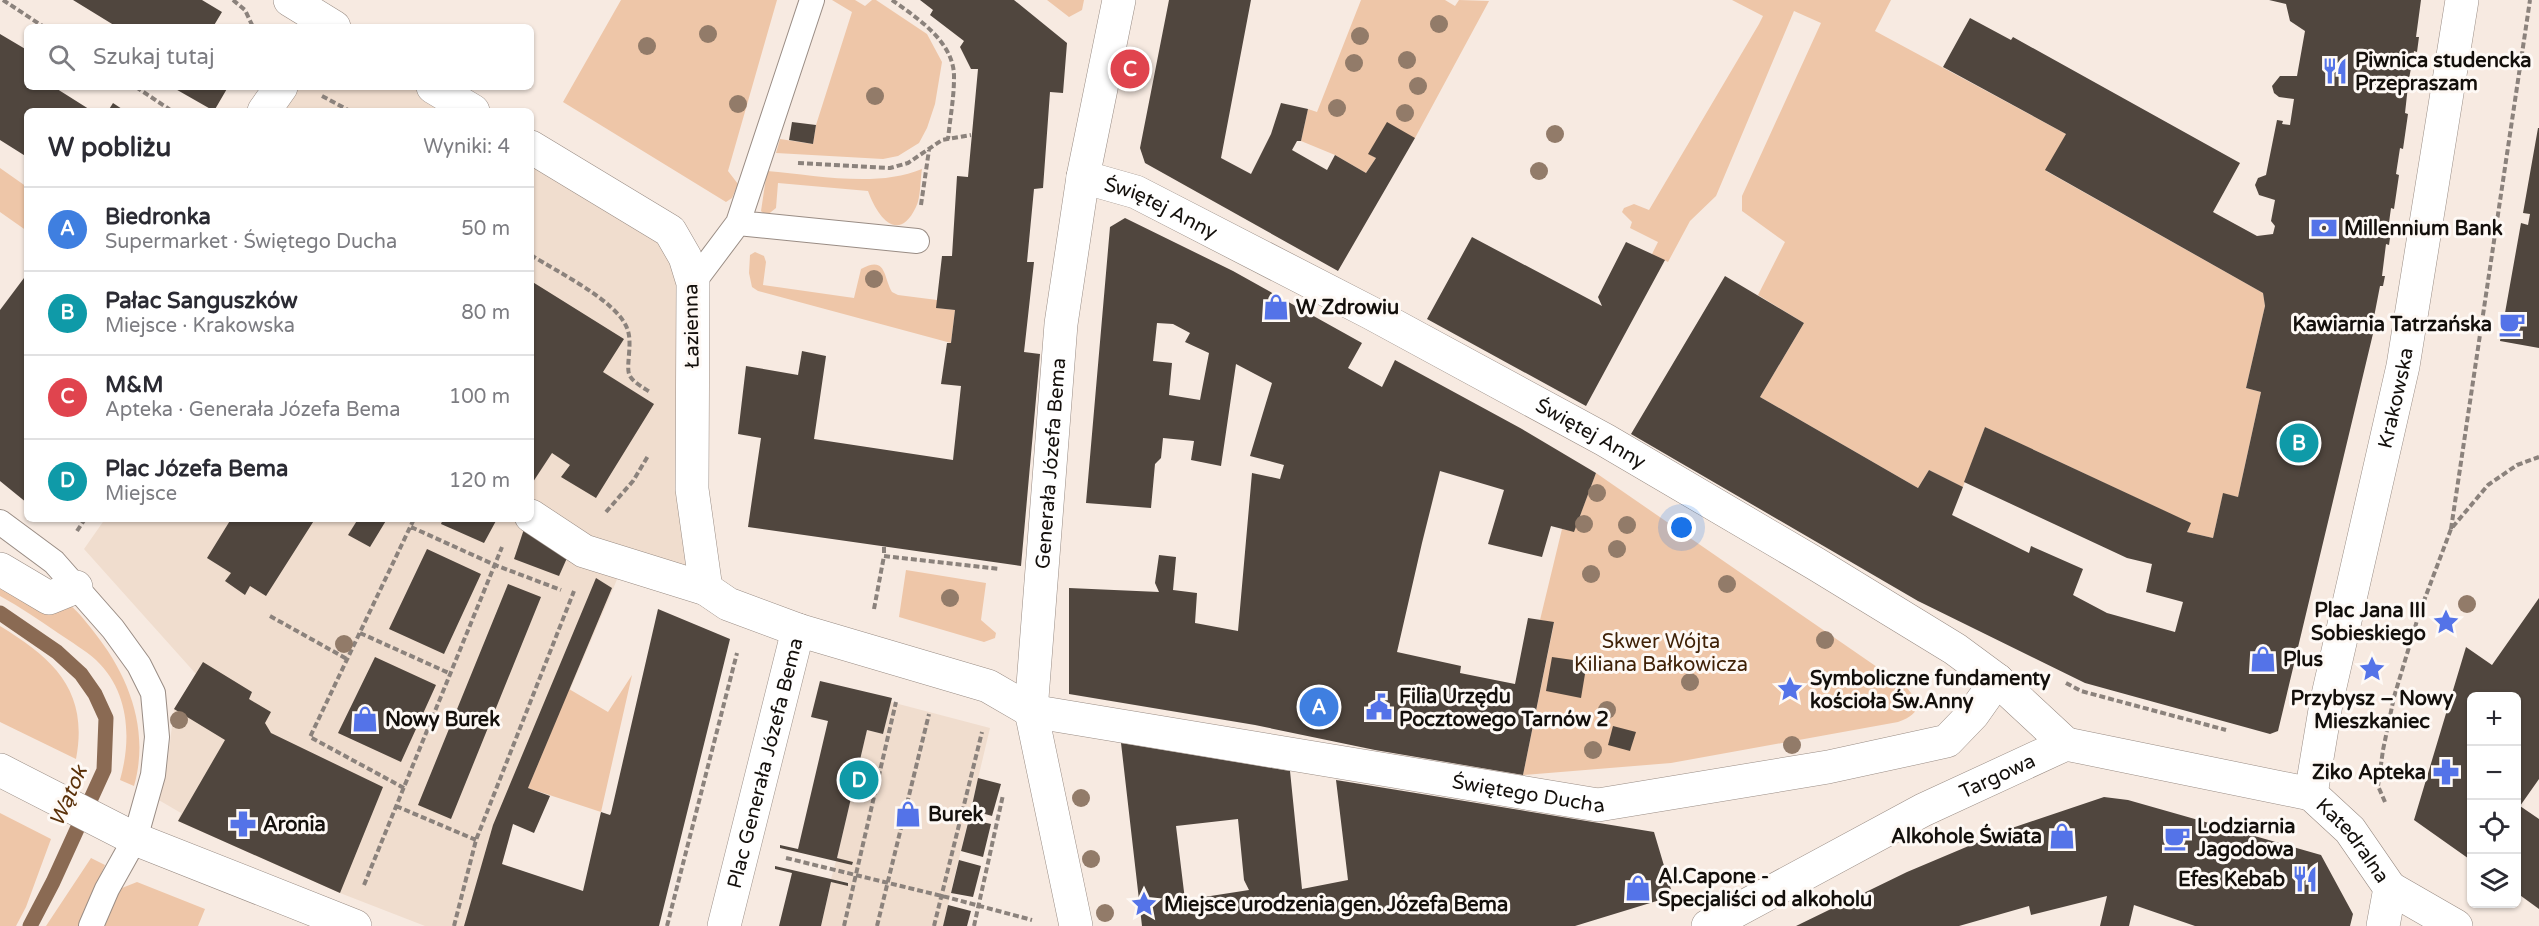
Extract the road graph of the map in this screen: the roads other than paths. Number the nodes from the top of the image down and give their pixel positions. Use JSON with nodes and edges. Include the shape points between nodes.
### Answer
{"nodes":[{"id":1,"x":290,"y":0,"type":"edge"},
{"id":2,"x":812,"y":0,"type":"edge"},
{"id":3,"x":1119,"y":0,"type":"edge"},
{"id":4,"x":2462,"y":0,"type":"edge"},
{"id":5,"x":326,"y":24,"type":"edge"},
{"id":6,"x":279,"y":90,"type":"edge"},
{"id":7,"x":438,"y":90,"type":"edge"},
{"id":8,"x":266,"y":108,"type":"edge"},
{"id":9,"x":467,"y":108,"type":"edge"},
{"id":10,"x":534,"y":149,"type":"edge"},
{"id":11,"x":1083,"y":177,"type":"junction"},
{"id":12,"x":738,"y":223,"type":"junction"},
{"id":13,"x":917,"y":241,"type":"dead end"},
{"id":14,"x":693,"y":283,"type":"junction"},
{"id":15,"x":534,"y":518,"type":"edge"},
{"id":16,"x":0,"y":522,"type":"edge"},
{"id":17,"x":0,"y":569,"type":"edge"},
{"id":18,"x":76,"y":587,"type":"junction"},
{"id":19,"x":706,"y":589,"type":"junction"},
{"id":20,"x":798,"y":630,"type":"junction"},
{"id":21,"x":1997,"y":680,"type":"junction"},
{"id":22,"x":1031,"y":711,"type":"junction"},
{"id":23,"x":2066,"y":744,"type":"junction"},
{"id":24,"x":0,"y":770,"type":"edge"},
{"id":25,"x":2311,"y":794,"type":"junction"},
{"id":26,"x":135,"y":839,"type":"junction"},
{"id":27,"x":2391,"y":888,"type":"junction"},
{"id":28,"x":91,"y":926,"type":"edge"},
{"id":29,"x":355,"y":926,"type":"edge"},
{"id":30,"x":724,"y":926,"type":"edge"},
{"id":31,"x":1076,"y":926,"type":"edge"},
{"id":32,"x":1708,"y":926,"type":"edge"},
{"id":33,"x":2383,"y":926,"type":"edge"},
{"id":34,"x":2456,"y":926,"type":"edge"}],
"edges":[{"from":1,"to":5,"type":"street"},
{"from":2,"to":12,"type":"lane"},
{"from":3,"to":11,"type":"street","name":"Generała Józefa Bema"},
{"from":4,"to":25,"type":"street","name":"Krakowska","via":[[2403,366],[2326,704]]},
{"from":6,"to":8,"type":"street"},
{"from":7,"to":9,"type":"street"},
{"from":10,"to":14,"type":"street","name":"Łazienna","via":[[670,231],[685,257]]},
{"from":11,"to":21,"type":"street","name":"Świętej Anny","via":[[1136,192],[1605,440],[1816,564]]},
{"from":11,"to":22,"type":"street","name":"Generała Józefa Bema","via":[[1061,324]]},
{"from":12,"to":13,"type":"lane"},
{"from":12,"to":14,"type":"lane"},
{"from":14,"to":19,"type":"street","name":"Łazienna","via":[[692,489]]},
{"from":15,"to":19,"type":"street","via":[[584,551]]},
{"from":16,"to":18,"type":"lane","via":[[54,562]]},
{"from":17,"to":18,"type":"street","via":[[49,598]]},
{"from":18,"to":26,"type":"lane","via":[[113,629],[153,693],[157,737],[153,775]]},
{"from":19,"to":20,"type":"street","via":[[728,604]]},
{"from":20,"to":22,"type":"street","name":"Plac Generała Józefa Bema","via":[[988,686]]},
{"from":20,"to":30,"type":"street","name":"Plac Generała Józefa Bema"},
{"from":21,"to":22,"type":"street","name":"Świętego Ducha","via":[[1947,741],[1828,767],[1598,805]]},
{"from":21,"to":23,"type":"street","name":"Świętej Anny"},
{"from":22,"to":31,"type":"street","name":"Generała Józefa Bema"},
{"from":23,"to":25,"type":"street"},
{"from":23,"to":32,"type":"street","name":"Targowa","via":[[1923,810]]},
{"from":24,"to":26,"type":"street"},
{"from":25,"to":27,"type":"street","name":"Katedralna","via":[[2350,830]]},
{"from":26,"to":28,"type":"lane"},
{"from":26,"to":29,"type":"street"},
{"from":27,"to":33,"type":"street","name":"Katedralna"},
{"from":27,"to":34,"type":"street"}]}
